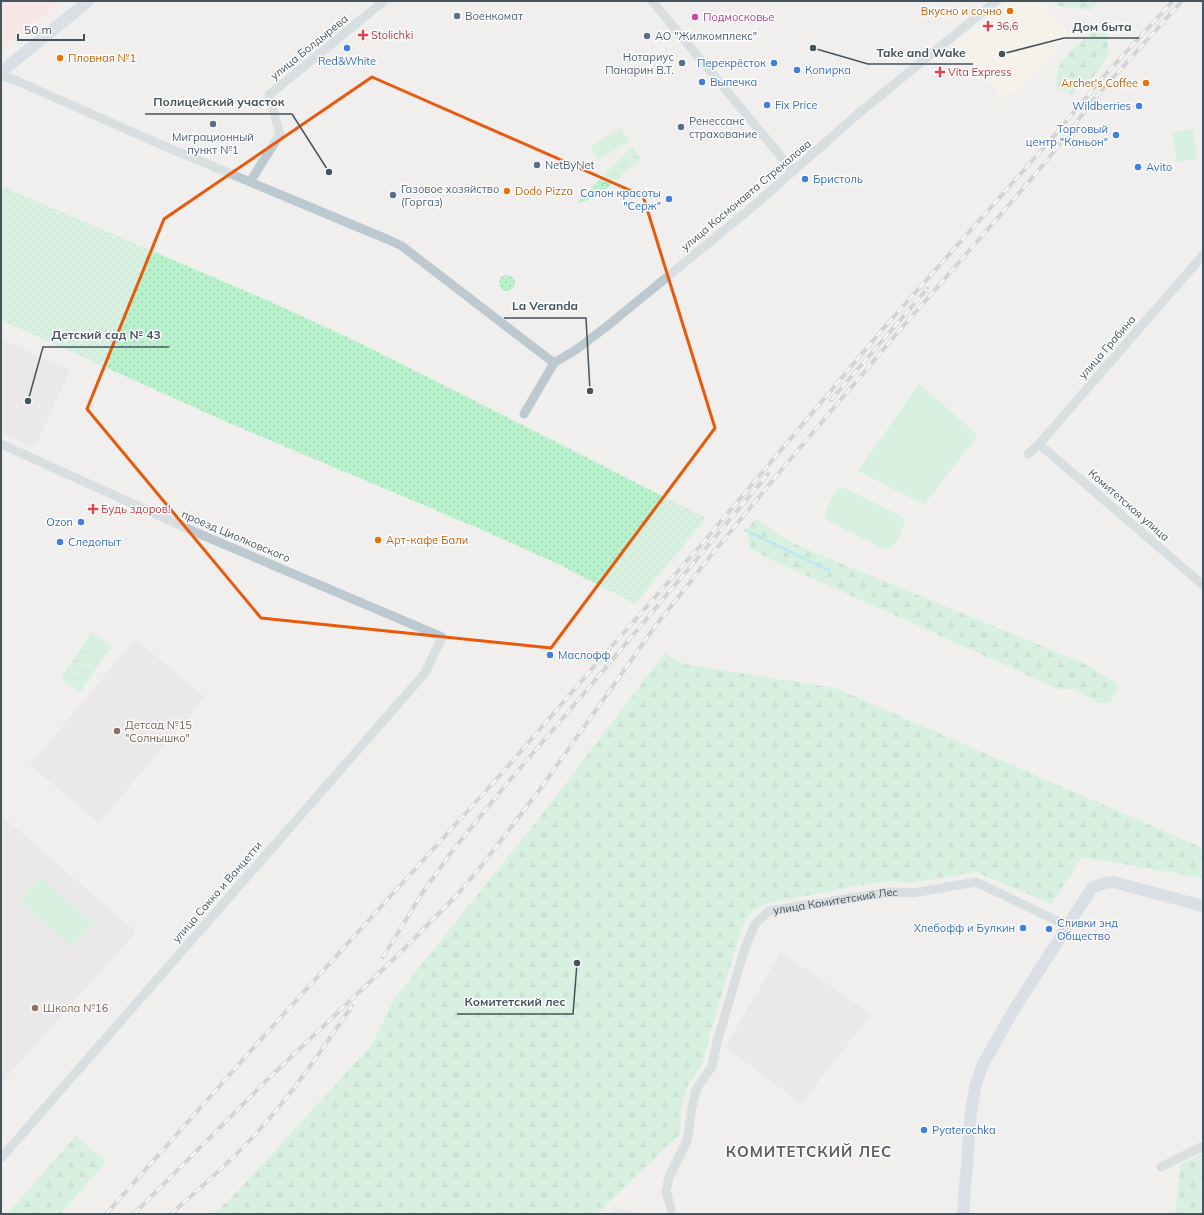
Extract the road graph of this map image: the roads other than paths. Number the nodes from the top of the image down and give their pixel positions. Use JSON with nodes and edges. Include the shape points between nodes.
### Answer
{"nodes":[{"id":1,"x":88,"y":1,"type":"edge"},
{"id":2,"x":384,"y":1,"type":"edge"},
{"id":3,"x":652,"y":1,"type":"edge"},
{"id":4,"x":996,"y":1,"type":"edge"},
{"id":5,"x":1,"y":72,"type":"edge"},
{"id":6,"x":1,"y":76,"type":"edge"},
{"id":7,"x":794,"y":171,"type":"junction"},
{"id":8,"x":250,"y":182,"type":"junction"},
{"id":9,"x":1203,"y":255,"type":"edge"},
{"id":10,"x":554,"y":363,"type":"junction"},
{"id":11,"x":524,"y":414,"type":"dead end"},
{"id":12,"x":1,"y":444,"type":"edge"},
{"id":13,"x":1039,"y":444,"type":"junction"},
{"id":14,"x":1028,"y":454,"type":"dead end"},
{"id":15,"x":1203,"y":585,"type":"edge"},
{"id":16,"x":442,"y":637,"type":"joint"},
{"id":17,"x":1203,"y":906,"type":"edge"},
{"id":18,"x":1068,"y":926,"type":"junction"},
{"id":19,"x":1203,"y":1146,"type":"edge"},
{"id":20,"x":1,"y":1158,"type":"edge"},
{"id":21,"x":1161,"y":1167,"type":"dead end"},
{"id":22,"x":671,"y":1209,"type":"dead end"},
{"id":23,"x":963,"y":1214,"type":"edge"}],
"edges":[{"from":1,"to":5,"type":"street"},
{"from":2,"to":8,"type":"street","name":"улица Болдырева","via":[[269,95],[280,134]]},
{"from":3,"to":7,"type":"street"},
{"from":4,"to":7,"type":"street","name":"улица Космонавта Стрекалова","via":[[859,113]]},
{"from":6,"to":8,"type":"street"},
{"from":7,"to":10,"type":"street","name":"улица Космонавта Стрекалова","via":[[606,327]]},
{"from":8,"to":10,"type":"street","via":[[402,246]]},
{"from":9,"to":13,"type":"street","name":"улица Грабина"},
{"from":10,"to":11,"type":"street","name":"улица Космонавта Стрекалова"},
{"from":12,"to":16,"type":"street","name":"проезд Циолковского","via":[[195,532]]},
{"from":13,"to":14,"type":"street","name":"улица Грабина"},
{"from":13,"to":15,"type":"street","name":"Комитетская улица"},
{"from":16,"to":20,"type":"street","name":"улица Сакко и Ванцетти","via":[[425,673]]},
{"from":17,"to":18,"type":"street","via":[[1113,882],[1105,883],[1092,888]]},
{"from":18,"to":22,"type":"street","name":"улица Комитетский Лес","via":[[976,882],[912,893],[890,892],[769,911],[755,924],[744,951],[712,1066],[696,1090],[687,1141],[669,1177],[666,1190]]},
{"from":18,"to":23,"type":"street","via":[[1015,1008],[983,1064],[971,1112]]},
{"from":19,"to":21,"type":"street"}]}
